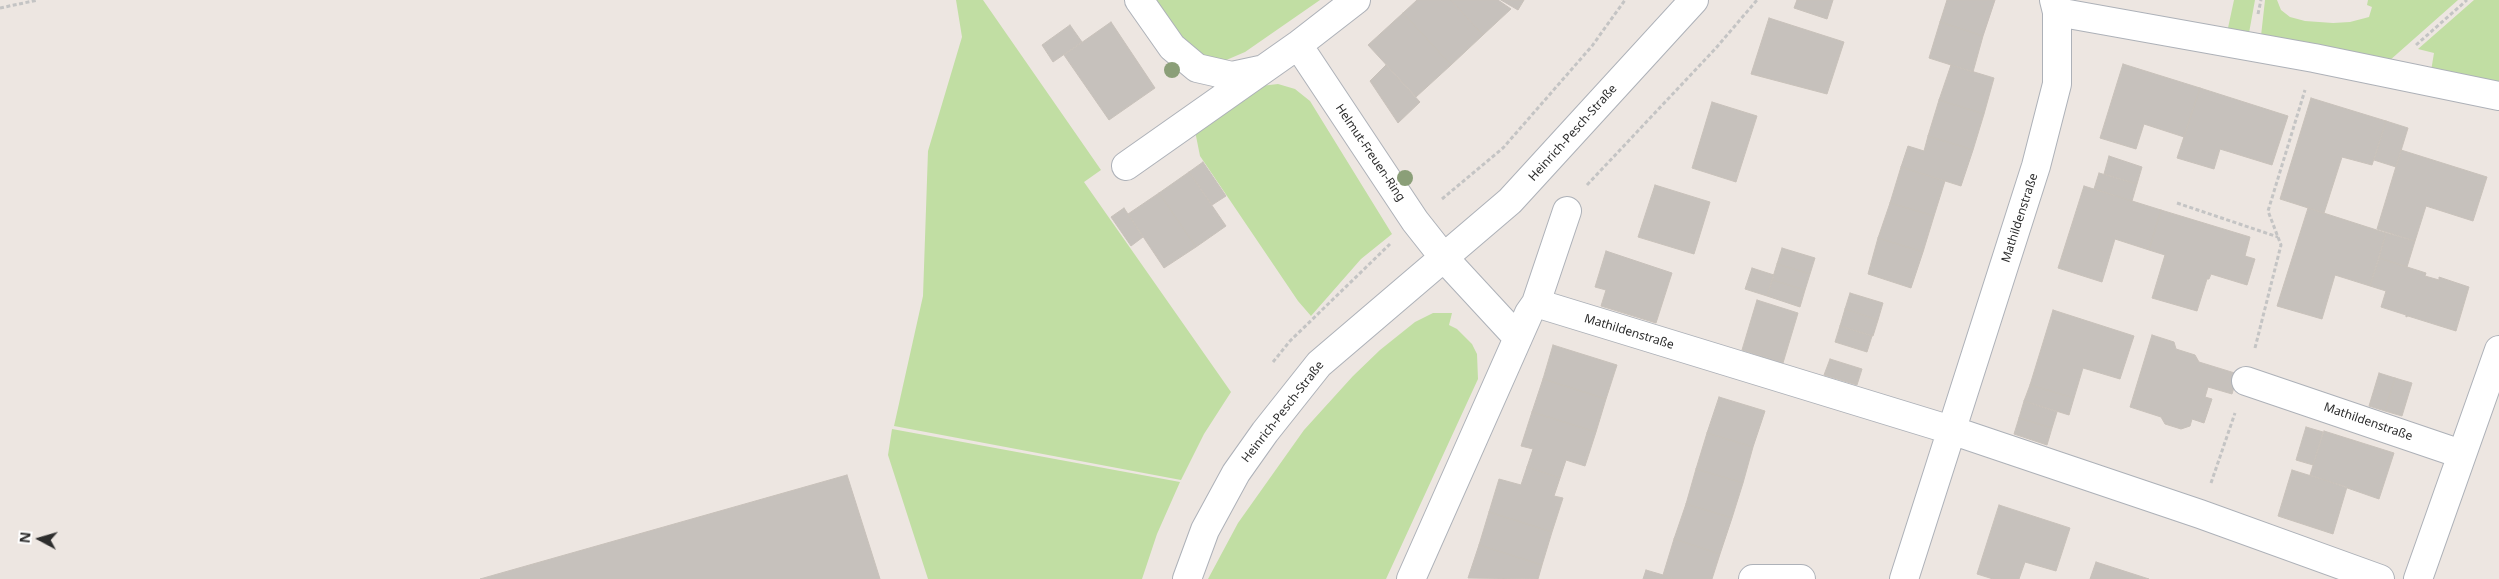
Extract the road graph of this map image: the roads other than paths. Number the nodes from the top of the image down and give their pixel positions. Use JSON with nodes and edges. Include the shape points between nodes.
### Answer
{"nodes":[{"id":1,"x":1139,"y":0,"type":"edge"},
{"id":2,"x":1356,"y":0,"type":"edge"},
{"id":3,"x":1694,"y":0,"type":"edge"},
{"id":4,"x":2055,"y":6,"type":"edge"},
{"id":5,"x":1298,"y":45,"type":"junction"},
{"id":6,"x":1261,"y":70,"type":"junction"},
{"id":7,"x":2499,"y":96,"type":"edge"},
{"id":8,"x":1126,"y":166,"type":"dead end"},
{"id":9,"x":1567,"y":211,"type":"road end"},
{"id":10,"x":1445,"y":259,"type":"junction"},
{"id":11,"x":1536,"y":304,"type":"junction"},
{"id":12,"x":1518,"y":338,"type":"junction"},
{"id":13,"x":2499,"y":350,"type":"edge"},
{"id":14,"x":2246,"y":381,"type":"road end"},
{"id":15,"x":1951,"y":430,"type":"junction"},
{"id":16,"x":2461,"y":454,"type":"junction"},
{"id":17,"x":1187,"y":579,"type":"edge"},
{"id":18,"x":1412,"y":579,"type":"edge"},
{"id":19,"x":1753,"y":579,"type":"edge"},
{"id":20,"x":1801,"y":579,"type":"edge"},
{"id":21,"x":1904,"y":579,"type":"edge"},
{"id":22,"x":2380,"y":579,"type":"edge"},
{"id":23,"x":2418,"y":579,"type":"edge"}],
"edges":[{"from":1,"to":6,"type":"street","via":[[1172,47],[1197,68],[1232,76]]},
{"from":2,"to":5,"type":"street"},
{"from":3,"to":10,"type":"street","name":"Heinrich-Pesch-Straße","via":[[1510,201]]},
{"from":4,"to":7,"type":"street"},
{"from":4,"to":15,"type":"street","name":"Mathildenstraße","via":[[2057,84],[2036,166]]},
{"from":5,"to":6,"type":"street"},
{"from":5,"to":10,"type":"street","name":"Helmut-Freuen-Ring","via":[[1415,221]]},
{"from":6,"to":8,"type":"street"},
{"from":9,"to":11,"type":"street"},
{"from":10,"to":12,"type":"street"},
{"from":10,"to":17,"type":"street","name":"Heinrich-Pesch-Straße","via":[[1319,364],[1264,432],[1236,472],[1205,530]]},
{"from":11,"to":12,"type":"street"},
{"from":11,"to":15,"type":"street","name":"Mathildenstraße"},
{"from":12,"to":18,"type":"street"},
{"from":13,"to":16,"type":"street"},
{"from":14,"to":16,"type":"street","name":"Mathildenstraße"},
{"from":15,"to":21,"type":"street","name":"Mathildenstraße"},
{"from":15,"to":22,"type":"street","name":"Mathildenstraße"},
{"from":16,"to":23,"type":"street"},
{"from":19,"to":20,"type":"street"}]}
